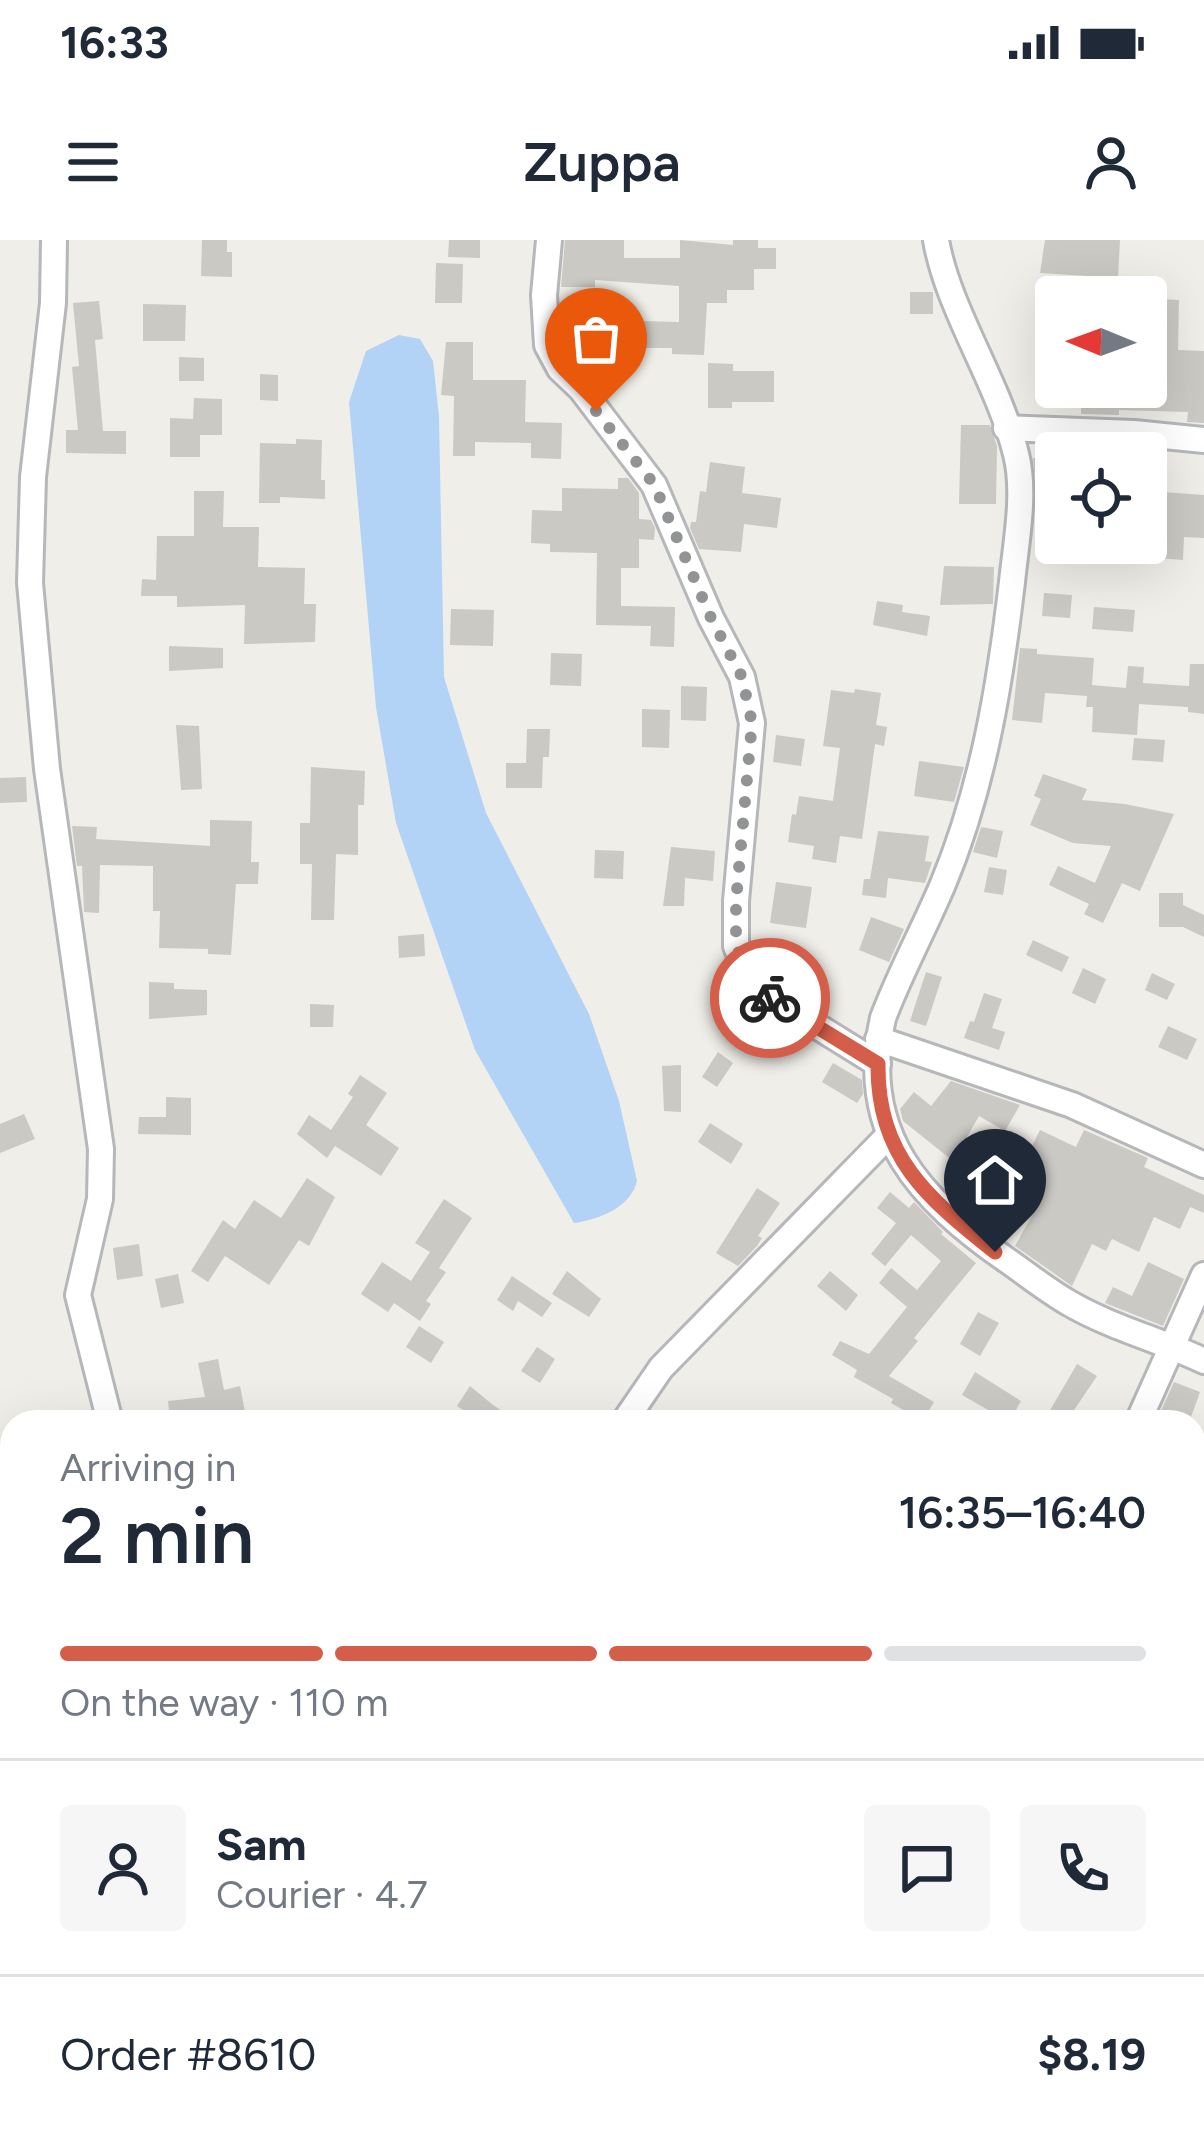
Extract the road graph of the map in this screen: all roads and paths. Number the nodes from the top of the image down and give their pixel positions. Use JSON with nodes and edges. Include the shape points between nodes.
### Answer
{"nodes":[{"id":1,"x":54,"y":240,"type":"edge"},
{"id":2,"x":549,"y":240,"type":"edge"},
{"id":3,"x":936,"y":240,"type":"edge"},
{"id":4,"x":1006,"y":428,"type":"junction"},
{"id":5,"x":1204,"y":440,"type":"edge"},
{"id":6,"x":878,"y":1052,"type":"junction"},
{"id":7,"x":889,"y":1136,"type":"junction"},
{"id":8,"x":1204,"y":1166,"type":"edge"},
{"id":9,"x":1204,"y":1275,"type":"edge"},
{"id":10,"x":1172,"y":1346,"type":"junction"},
{"id":11,"x":1204,"y":1361,"type":"edge"},
{"id":12,"x":107,"y":1410,"type":"edge"},
{"id":13,"x":632,"y":1410,"type":"edge"},
{"id":14,"x":1143,"y":1410,"type":"edge"}],
"edges":[{"from":1,"to":12,"type":"street","via":[[30,583],[47,770],[101,1149],[100,1199],[78,1294]]},
{"from":2,"to":6,"type":"street","via":[[547,346],[654,484],[742,677],[752,723],[736,901],[740,959],[762,992]]},
{"from":3,"to":4,"type":"street"},
{"from":4,"to":5,"type":"street"},
{"from":4,"to":6,"type":"street","via":[[1018,501],[986,753],[943,884],[892,995]]},
{"from":6,"to":7,"type":"street"},
{"from":6,"to":8,"type":"street","via":[[1072,1105]]},
{"from":7,"to":10,"type":"street","via":[[917,1185],[995,1252],[1070,1304]]},
{"from":7,"to":13,"type":"street","via":[[661,1368]]},
{"from":9,"to":10,"type":"street"},
{"from":10,"to":11,"type":"street"},
{"from":10,"to":14,"type":"street"}]}
